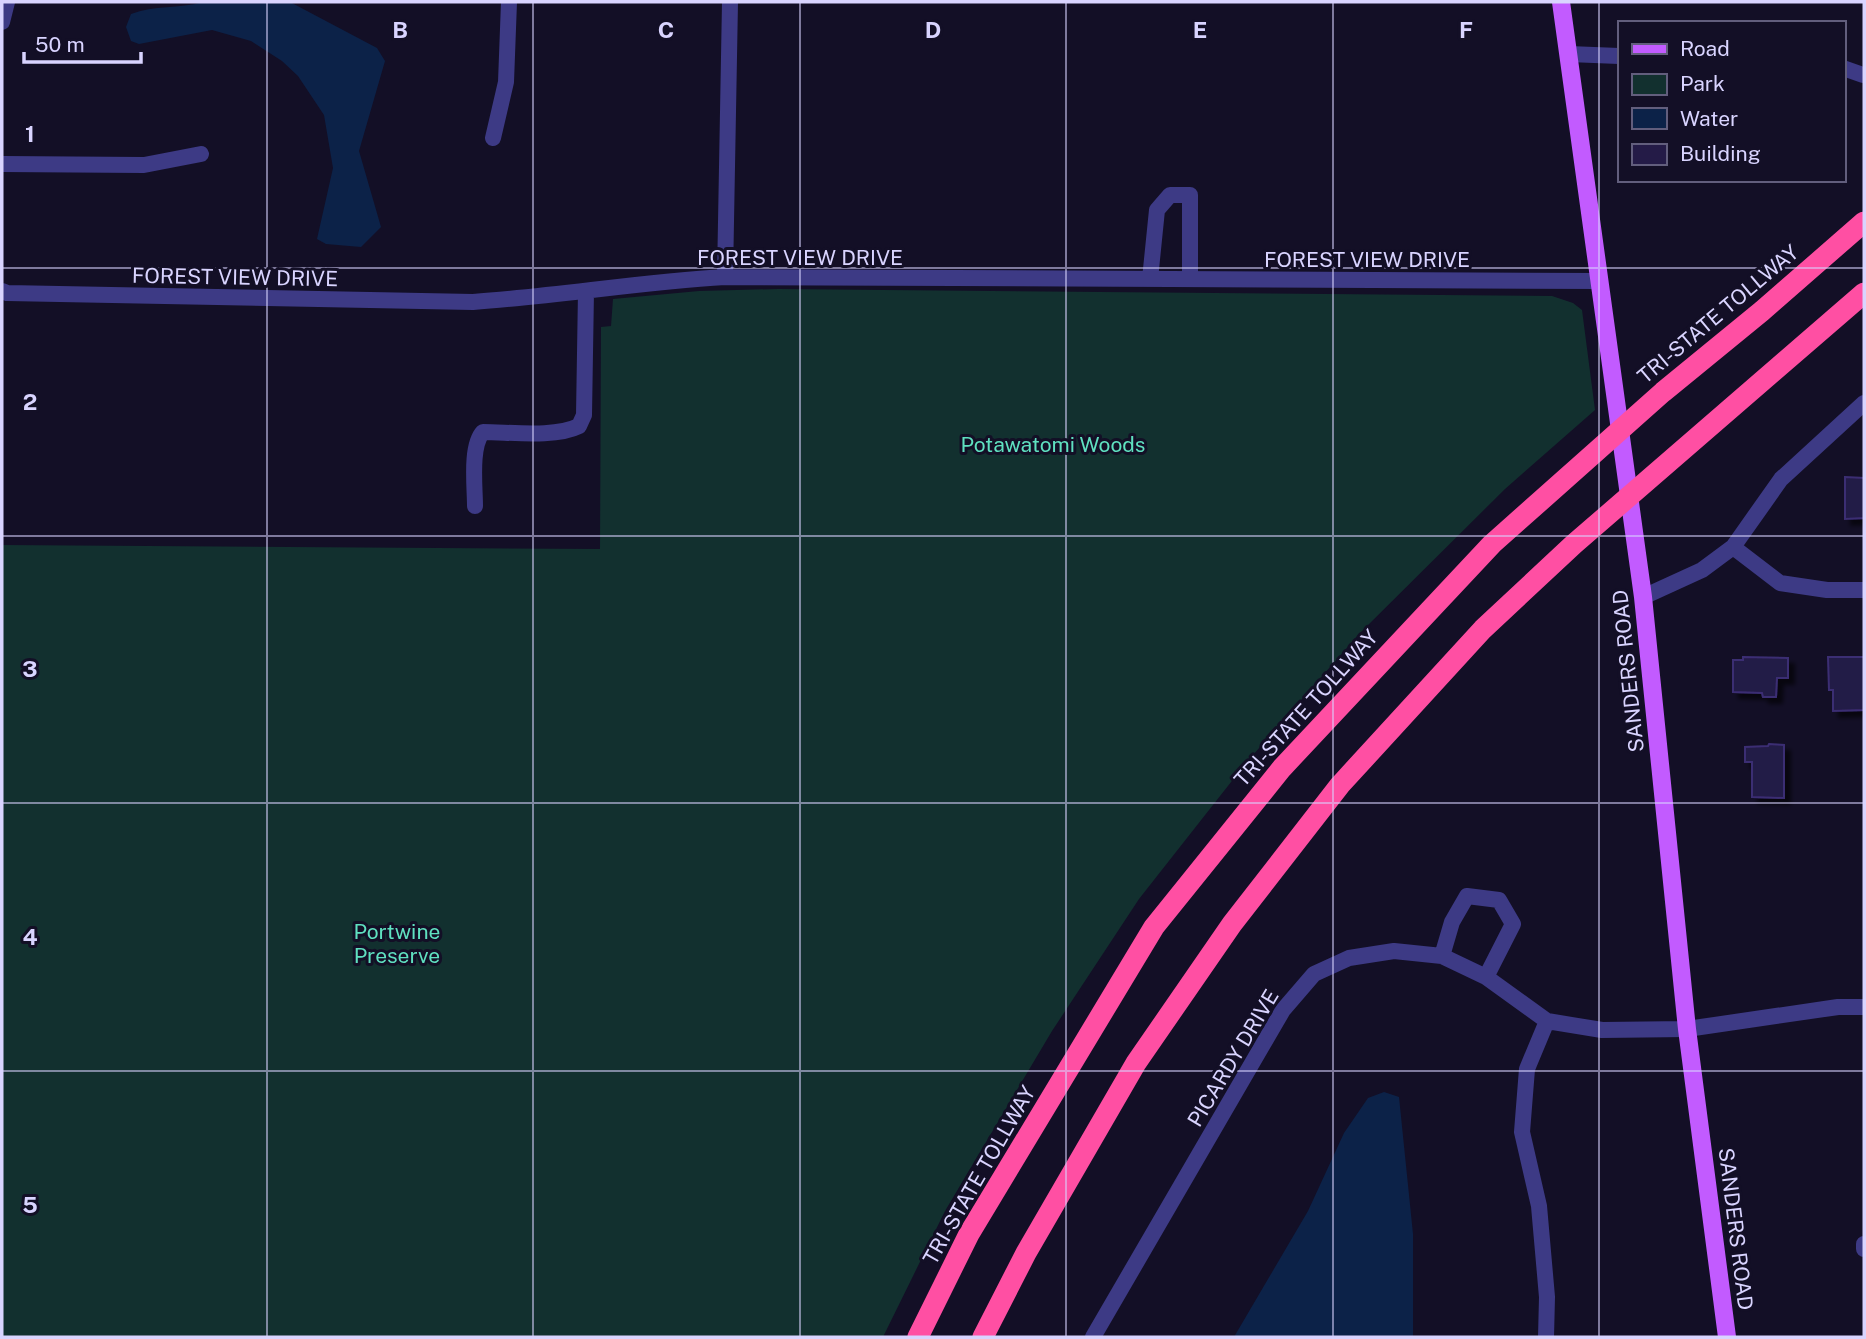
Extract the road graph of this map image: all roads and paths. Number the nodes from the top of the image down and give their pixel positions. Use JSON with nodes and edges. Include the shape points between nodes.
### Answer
{"nodes":[{"id":1,"x":509,"y":2,"type":"edge"},
{"id":2,"x":730,"y":2,"type":"edge"},
{"id":3,"x":1561,"y":2,"type":"edge"},
{"id":4,"x":1569,"y":54,"type":"junction"},
{"id":5,"x":1618,"y":56,"type":"edge"},
{"id":6,"x":1845,"y":69,"type":"edge"},
{"id":7,"x":1863,"y":75,"type":"edge"},
{"id":8,"x":493,"y":138,"type":"dead end"},
{"id":9,"x":201,"y":154,"type":"dead end"},
{"id":10,"x":2,"y":164,"type":"edge"},
{"id":11,"x":1864,"y":222,"type":"edge"},
{"id":12,"x":725,"y":277,"type":"junction"},
{"id":13,"x":1150,"y":279,"type":"junction"},
{"id":14,"x":1190,"y":279,"type":"junction"},
{"id":15,"x":1600,"y":281,"type":"junction"},
{"id":16,"x":2,"y":290,"type":"edge"},
{"id":17,"x":586,"y":291,"type":"junction"},
{"id":18,"x":1864,"y":293,"type":"edge"},
{"id":19,"x":1864,"y":403,"type":"edge"},
{"id":20,"x":475,"y":506,"type":"dead end"},
{"id":21,"x":1733,"y":547,"type":"junction"},
{"id":22,"x":1864,"y":590,"type":"edge"},
{"id":23,"x":1643,"y":597,"type":"junction"},
{"id":24,"x":1442,"y":956,"type":"junction"},
{"id":25,"x":1486,"y":977,"type":"junction"},
{"id":26,"x":1864,"y":1007,"type":"edge"},
{"id":27,"x":1547,"y":1021,"type":"junction"},
{"id":28,"x":1688,"y":1029,"type":"junction"},
{"id":29,"x":918,"y":1337,"type":"edge"},
{"id":30,"x":983,"y":1337,"type":"edge"},
{"id":31,"x":1093,"y":1337,"type":"edge"},
{"id":32,"x":1546,"y":1337,"type":"edge"},
{"id":33,"x":1727,"y":1337,"type":"edge"}],
"edges":[{"from":1,"to":8,"type":"street","via":[[506,82]]},
{"from":2,"to":12,"type":"street"},
{"from":3,"to":4,"type":"main road","name":"SANDERS ROAD"},
{"from":4,"to":5,"type":"street"},
{"from":4,"to":15,"type":"main road","name":"SANDERS ROAD"},
{"from":6,"to":7,"type":"street"},
{"from":9,"to":10,"type":"street","via":[[144,165]]},
{"from":11,"to":29,"type":"highway","name":"TRI-STATE TOLLWAY","via":[[1492,544],[1301,748],[1154,927],[968,1234]]},
{"from":12,"to":13,"type":"street","name":"FOREST VIEW DRIVE"},
{"from":12,"to":17,"type":"street","name":"FOREST VIEW DRIVE"},
{"from":13,"to":14,"type":"street","name":"FOREST VIEW DRIVE"},
{"from":13,"to":14,"type":"street","via":[[1157,210],[1170,195],[1190,195]]},
{"from":14,"to":15,"type":"street","name":"FOREST VIEW DRIVE"},
{"from":15,"to":23,"type":"main road","name":"SANDERS ROAD"},
{"from":16,"to":17,"type":"street","name":"FOREST VIEW DRIVE","via":[[473,302]]},
{"from":17,"to":20,"type":"street","via":[[584,415],[579,426],[545,432],[483,432],[475,451]]},
{"from":18,"to":30,"type":"highway","via":[[1671,458],[1483,629],[1340,785],[1232,924],[1136,1063],[1026,1252]]},
{"from":19,"to":21,"type":"street","via":[[1782,479]]},
{"from":21,"to":22,"type":"street","via":[[1780,583]]},
{"from":21,"to":23,"type":"street","via":[[1702,570]]},
{"from":23,"to":28,"type":"main road","name":"SANDERS ROAD"},
{"from":24,"to":25,"type":"street","name":"PICARDY DRIVE"},
{"from":24,"to":25,"type":"street","via":[[1452,922],[1467,896],[1499,900],[1513,924]]},
{"from":24,"to":31,"type":"street","name":"PICARDY DRIVE","via":[[1394,951],[1349,958],[1314,974],[1283,1010]]},
{"from":25,"to":27,"type":"street","name":"PICARDY DRIVE"},
{"from":26,"to":28,"type":"street","name":"PICARDY DRIVE"},
{"from":27,"to":28,"type":"street","name":"PICARDY DRIVE","via":[[1602,1031]]},
{"from":27,"to":32,"type":"street","via":[[1527,1069],[1522,1132],[1539,1206]]},
{"from":28,"to":33,"type":"main road","name":"SANDERS ROAD"}]}
